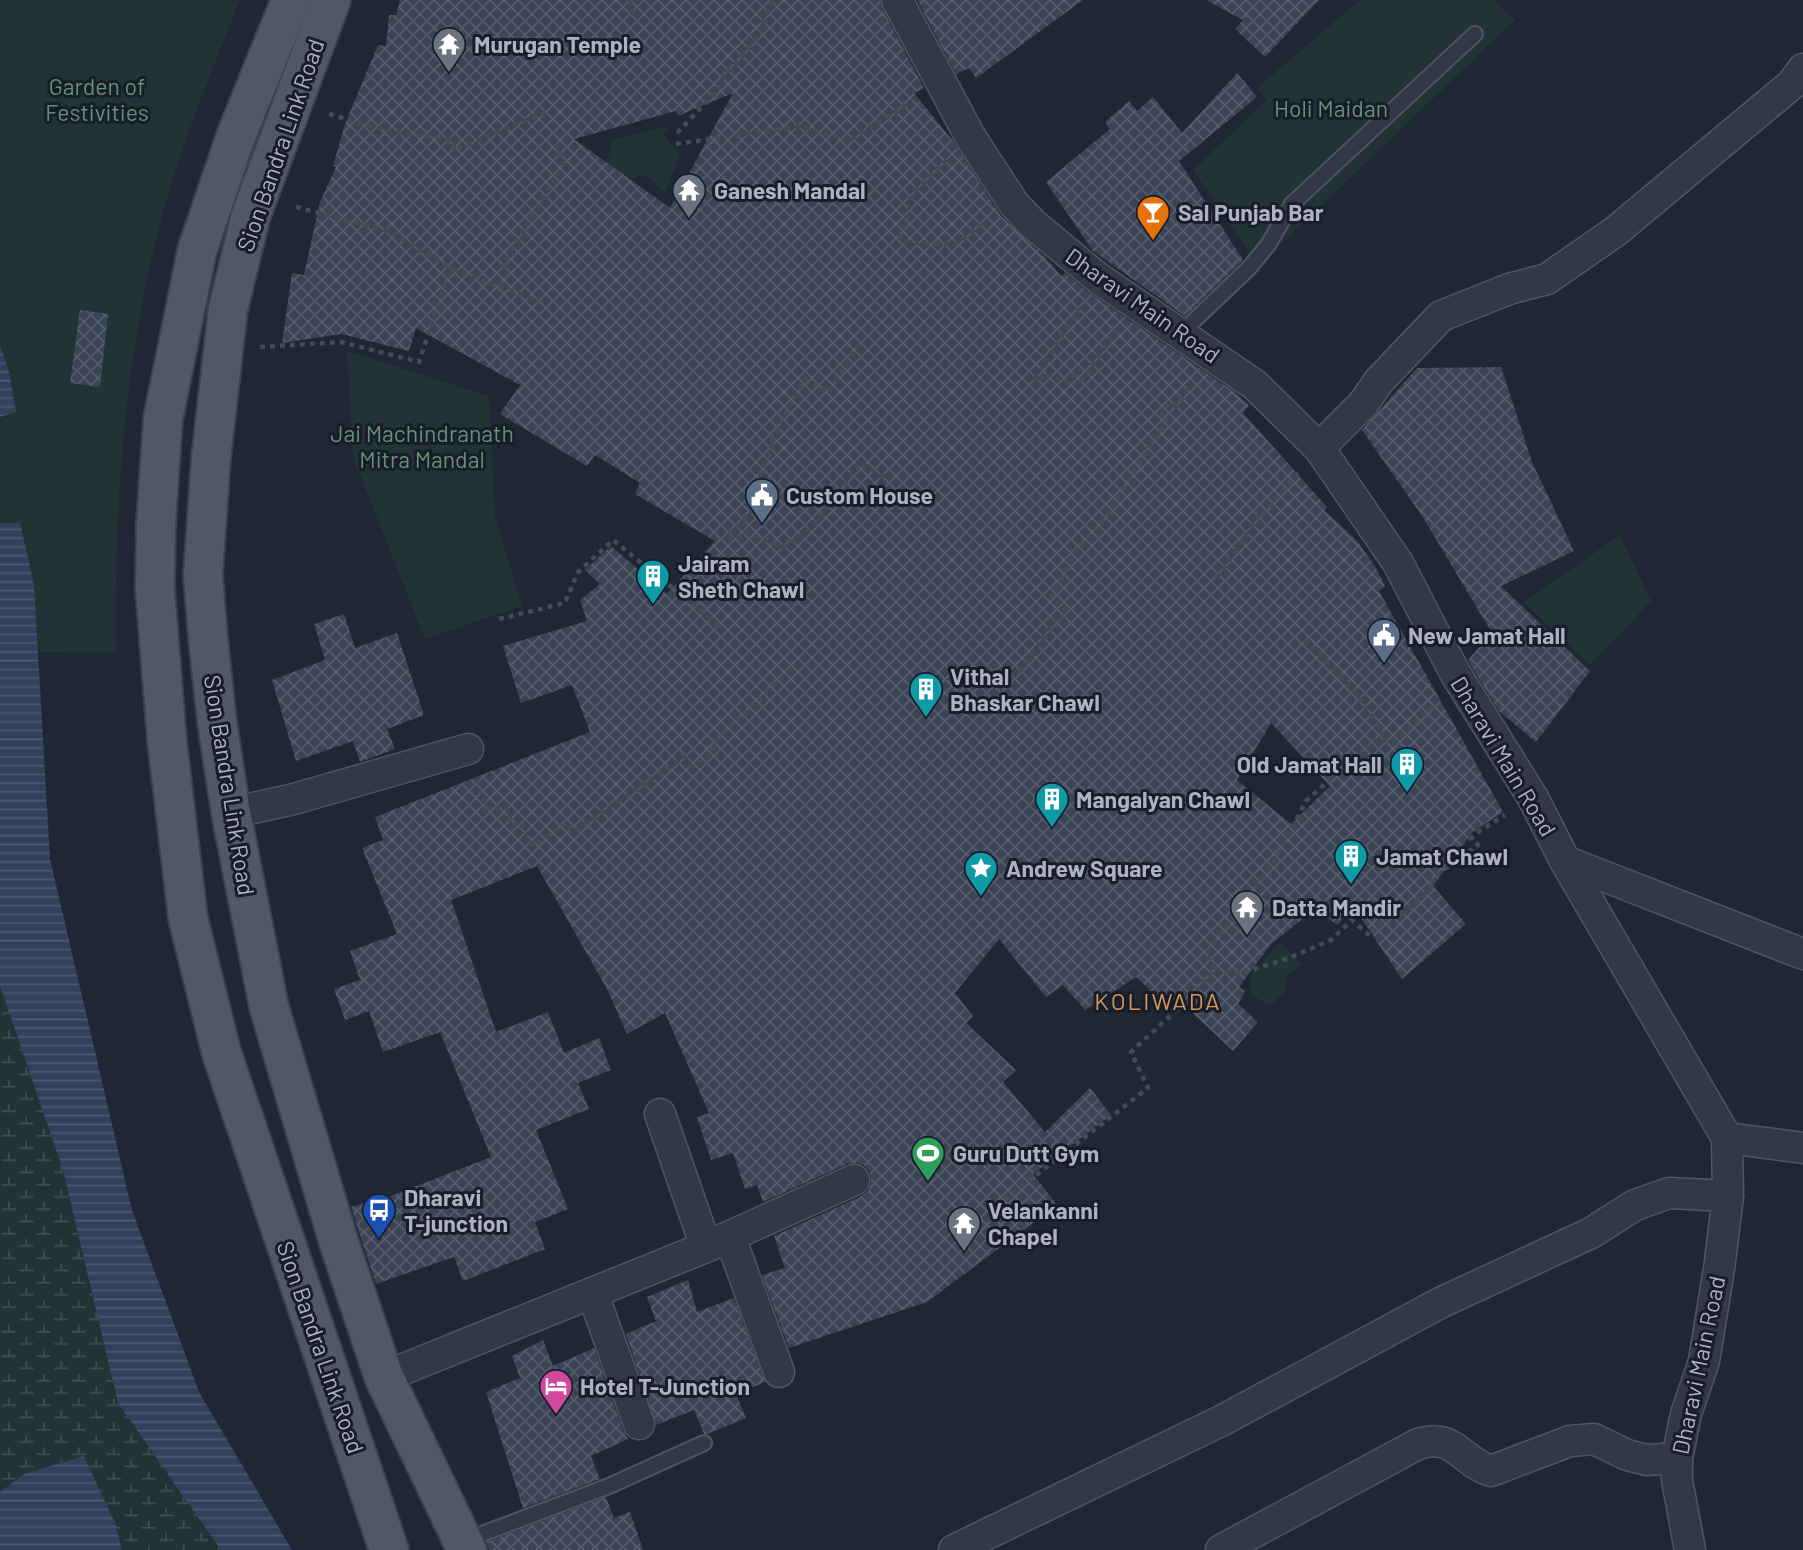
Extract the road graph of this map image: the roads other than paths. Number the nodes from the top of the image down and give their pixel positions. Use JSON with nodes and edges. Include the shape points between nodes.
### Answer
{"nodes":[{"id":1,"x":291,"y":0,"type":"edge"},
{"id":2,"x":331,"y":0,"type":"edge"},
{"id":3,"x":897,"y":0,"type":"edge"},
{"id":4,"x":1475,"y":34,"type":"dead end"},
{"id":5,"x":1803,"y":69,"type":"edge"},
{"id":6,"x":1181,"y":333,"type":"junction"},
{"id":7,"x":1319,"y":448,"type":"junction"},
{"id":8,"x":155,"y":575,"type":"junction"},
{"id":9,"x":203,"y":575,"type":"junction"},
{"id":10,"x":468,"y":749,"type":"road end"},
{"id":11,"x":231,"y":813,"type":"junction"},
{"id":12,"x":1565,"y":861,"type":"junction"},
{"id":13,"x":1803,"y":954,"type":"edge"},
{"id":14,"x":660,"y":1114,"type":"dead end"},
{"id":15,"x":1727,"y":1138,"type":"junction"},
{"id":16,"x":1803,"y":1148,"type":"edge"},
{"id":17,"x":854,"y":1180,"type":"dead end"},
{"id":18,"x":1728,"y":1196,"type":"junction"},
{"id":19,"x":718,"y":1242,"type":"junction"},
{"id":20,"x":339,"y":1243,"type":"junction"},
{"id":21,"x":292,"y":1261,"type":"junction"},
{"id":22,"x":593,"y":1294,"type":"junction"},
{"id":23,"x":779,"y":1371,"type":"dead end"},
{"id":24,"x":384,"y":1377,"type":"junction"},
{"id":25,"x":639,"y":1424,"type":"dead end"},
{"id":26,"x":704,"y":1443,"type":"dead end"},
{"id":27,"x":1677,"y":1458,"type":"junction"},
{"id":28,"x":466,"y":1545,"type":"edge"},
{"id":29,"x":389,"y":1550,"type":"edge"},
{"id":30,"x":954,"y":1550,"type":"edge"},
{"id":31,"x":1221,"y":1550,"type":"edge"},
{"id":32,"x":1690,"y":1550,"type":"edge"}],
"edges":[{"from":1,"to":8,"type":"main road","name":"Sion Bandra Link Road","via":[[236,136],[197,251],[163,418]]},
{"from":2,"to":9,"type":"main road","name":"Sion Bandra Link Road","via":[[251,215],[229,309]]},
{"from":3,"to":6,"type":"street","name":"Dharavi Main Road","via":[[971,138],[1014,204],[1098,278]]},
{"from":4,"to":6,"type":"lane","via":[[1292,204],[1268,245]]},
{"from":5,"to":7,"type":"street","via":[[1792,84],[1616,231],[1547,279],[1441,316]]},
{"from":6,"to":7,"type":"street","name":"Dharavi Main Road","via":[[1255,385]]},
{"from":7,"to":12,"type":"street","name":"Dharavi Main Road","via":[[1398,563]]},
{"from":8,"to":9,"type":"main road"},
{"from":8,"to":21,"type":"main road","name":"Sion Bandra Link Road","via":[[167,741],[188,918],[221,1051]]},
{"from":9,"to":11,"type":"main road","name":"Sion Bandra Link Road","via":[[216,722]]},
{"from":10,"to":11,"type":"street"},
{"from":11,"to":20,"type":"main road","name":"Sion Bandra Link Road","via":[[269,1007]]},
{"from":12,"to":13,"type":"street"},
{"from":12,"to":15,"type":"street","name":"Dharavi Main Road"},
{"from":14,"to":19,"type":"street"},
{"from":15,"to":16,"type":"street"},
{"from":15,"to":18,"type":"street","name":"Dharavi Main Road"},
{"from":17,"to":19,"type":"street"},
{"from":18,"to":27,"type":"street","name":"Dharavi Main Road","via":[[1704,1361]]},
{"from":18,"to":30,"type":"street","via":[[1669,1192],[1635,1205],[1591,1233],[1440,1303],[1223,1419]]},
{"from":19,"to":22,"type":"street"},
{"from":19,"to":23,"type":"street"},
{"from":20,"to":21,"type":"main road"},
{"from":20,"to":24,"type":"main road","name":"Sion Bandra Link Road"},
{"from":21,"to":29,"type":"main road","name":"Sion Bandra Link Road"},
{"from":22,"to":24,"type":"street"},
{"from":22,"to":25,"type":"street"},
{"from":24,"to":28,"type":"main road","name":"Sion Bandra Link Road"},
{"from":26,"to":28,"type":"lane"},
{"from":27,"to":31,"type":"street","via":[[1647,1460],[1594,1439],[1570,1441],[1491,1471],[1447,1442],[1432,1439]]},
{"from":27,"to":32,"type":"street","name":"Dharavi Main Road"}]}
